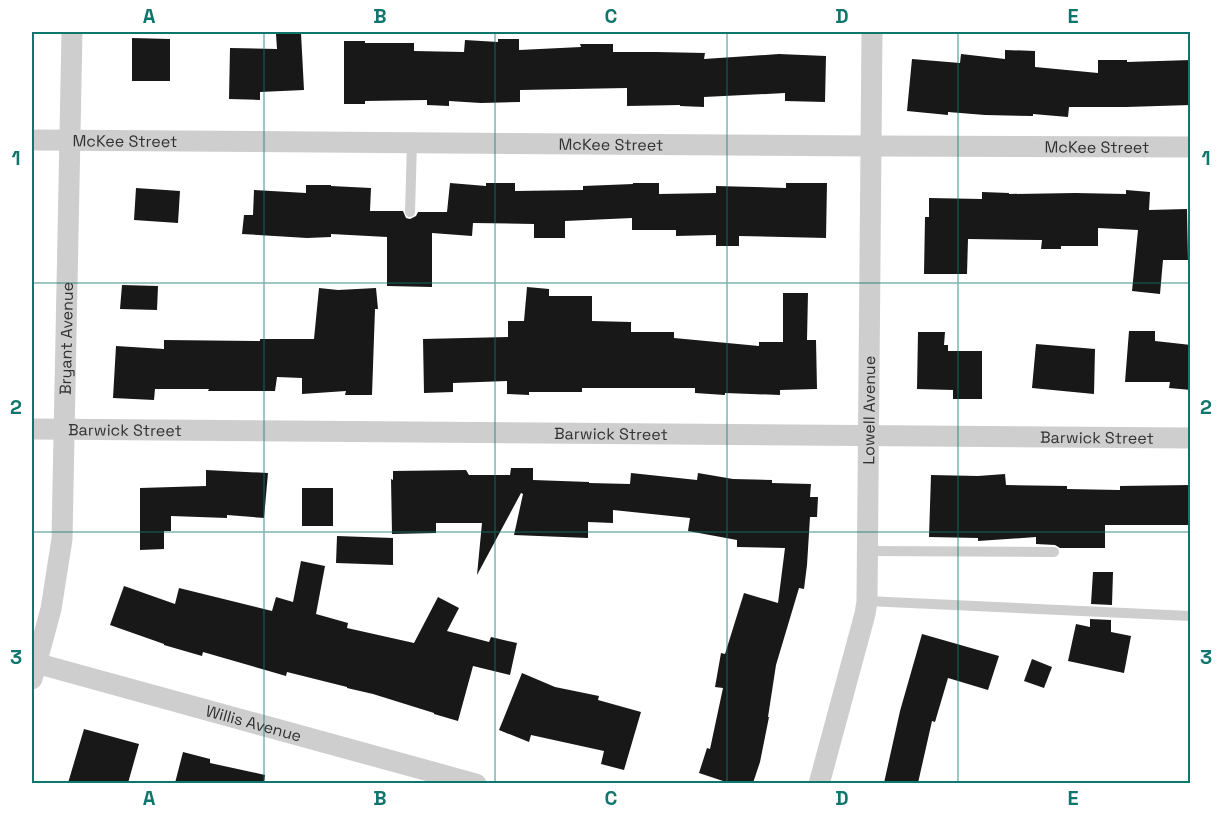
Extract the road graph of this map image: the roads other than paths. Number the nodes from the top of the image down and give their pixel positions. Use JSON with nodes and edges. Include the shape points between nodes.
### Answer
{"nodes":[{"id":1,"x":72,"y":32,"type":"edge"},
{"id":2,"x":872,"y":32,"type":"edge"},
{"id":3,"x":32,"y":140,"type":"edge"},
{"id":4,"x":70,"y":140,"type":"junction"},
{"id":5,"x":412,"y":142,"type":"junction"},
{"id":6,"x":870,"y":146,"type":"junction"},
{"id":7,"x":1191,"y":147,"type":"edge"},
{"id":8,"x":410,"y":212,"type":"dead end"},
{"id":9,"x":32,"y":429,"type":"edge"},
{"id":10,"x":65,"y":429,"type":"junction"},
{"id":11,"x":869,"y":436,"type":"junction"},
{"id":12,"x":1191,"y":438,"type":"edge"},
{"id":13,"x":866,"y":551,"type":"junction"},
{"id":14,"x":1054,"y":552,"type":"dead end"},
{"id":15,"x":867,"y":601,"type":"junction"},
{"id":16,"x":1191,"y":616,"type":"edge"},
{"id":17,"x":33,"y":668,"type":"edge"},
{"id":18,"x":476,"y":783,"type":"edge"},
{"id":19,"x":819,"y":783,"type":"edge"}],
"edges":[{"from":1,"to":4,"type":"street","name":"Bryant Avenue"},
{"from":2,"to":6,"type":"street","name":"Lowell Avenue"},
{"from":3,"to":4,"type":"street","name":"McKee Street"},
{"from":4,"to":5,"type":"street","name":"McKee Street"},
{"from":4,"to":10,"type":"street","name":"Bryant Avenue"},
{"from":5,"to":6,"type":"street","name":"McKee Street"},
{"from":5,"to":8,"type":"lane"},
{"from":6,"to":7,"type":"street","name":"McKee Street"},
{"from":6,"to":11,"type":"street","name":"Lowell Avenue"},
{"from":9,"to":10,"type":"street","name":"Barwick Street"},
{"from":10,"to":11,"type":"street","name":"Barwick Street"},
{"from":10,"to":17,"type":"street","name":"Bryant Avenue","via":[[62,539],[51,609]]},
{"from":11,"to":12,"type":"street","name":"Barwick Street"},
{"from":11,"to":13,"type":"street","name":"Lowell Avenue"},
{"from":13,"to":14,"type":"lane"},
{"from":13,"to":15,"type":"street","name":"Lowell Avenue"},
{"from":15,"to":16,"type":"lane"},
{"from":15,"to":19,"type":"street","name":"Lowell Avenue"},
{"from":17,"to":18,"type":"street","name":"Willis Avenue"}]}
